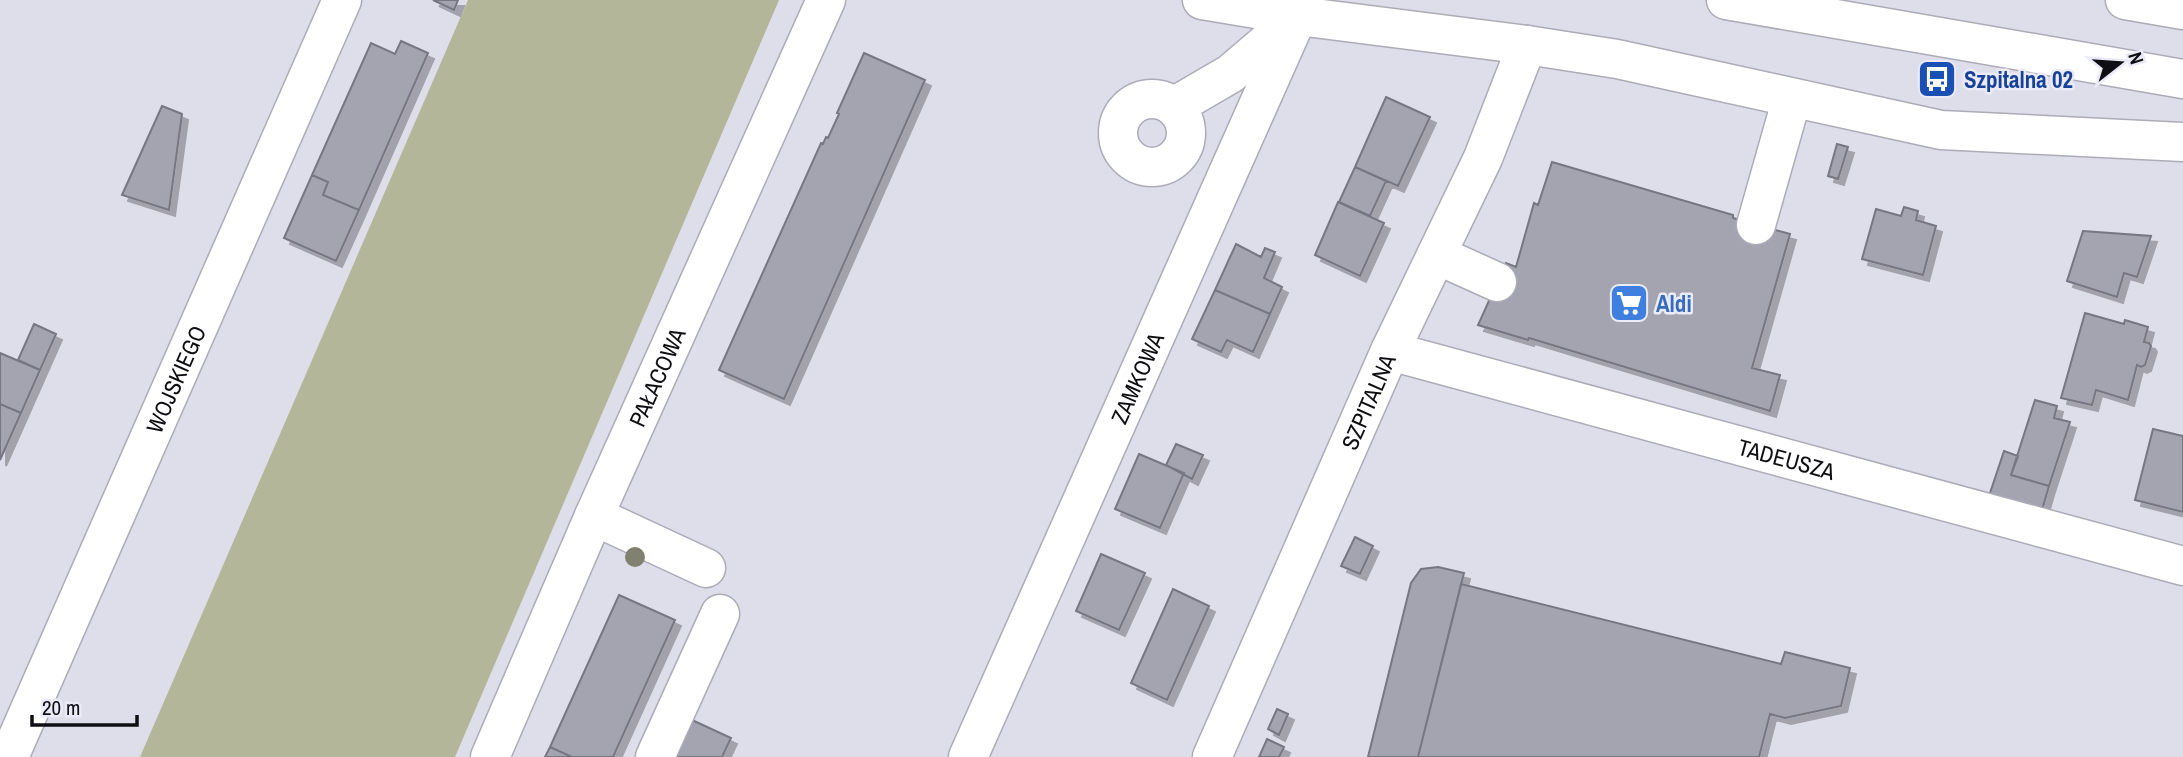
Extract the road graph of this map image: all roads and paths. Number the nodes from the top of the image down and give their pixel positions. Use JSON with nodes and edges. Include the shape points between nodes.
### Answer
{"nodes":[{"id":1,"x":342,"y":0,"type":"edge"},
{"id":2,"x":826,"y":0,"type":"edge"},
{"id":3,"x":1202,"y":0,"type":"edge"},
{"id":4,"x":1726,"y":0,"type":"edge"},
{"id":5,"x":2125,"y":0,"type":"edge"},
{"id":6,"x":1301,"y":8,"type":"edge"},
{"id":7,"x":2183,"y":10,"type":"edge"},
{"id":8,"x":1527,"y":45,"type":"junction"},
{"id":9,"x":2183,"y":79,"type":"edge"},
{"id":10,"x":1793,"y":98,"type":"junction"},
{"id":11,"x":1175,"y":106,"type":"dead end"},
{"id":12,"x":2183,"y":142,"type":"edge"},
{"id":13,"x":1756,"y":225,"type":"dead end"},
{"id":14,"x":1437,"y":255,"type":"junction"},
{"id":15,"x":1497,"y":282,"type":"dead end"},
{"id":16,"x":1390,"y":351,"type":"junction"},
{"id":17,"x":594,"y":516,"type":"junction"},
{"id":18,"x":2183,"y":566,"type":"edge"},
{"id":19,"x":706,"y":568,"type":"dead end"},
{"id":20,"x":720,"y":614,"type":"dead end"},
{"id":21,"x":9,"y":757,"type":"edge"},
{"id":22,"x":490,"y":757,"type":"edge"},
{"id":23,"x":655,"y":757,"type":"edge"},
{"id":24,"x":968,"y":757,"type":"edge"},
{"id":25,"x":1212,"y":757,"type":"edge"}],
"edges":[{"from":1,"to":21,"type":"street","name":"WOJSKIEGO"},
{"from":2,"to":17,"type":"street","name":"PAŁACOWA"},
{"from":3,"to":6,"type":"street"},
{"from":4,"to":9,"type":"street"},
{"from":5,"to":7,"type":"street"},
{"from":6,"to":8,"type":"street"},
{"from":6,"to":11,"type":"street","via":[[1230,74]]},
{"from":6,"to":24,"type":"street","name":"ZAMKOWA"},
{"from":8,"to":10,"type":"street"},
{"from":8,"to":14,"type":"street","name":"SZPITALNA","via":[[1483,158]]},
{"from":10,"to":12,"type":"street","via":[[1941,130]]},
{"from":10,"to":13,"type":"street"},
{"from":14,"to":15,"type":"street"},
{"from":14,"to":16,"type":"street","name":"SZPITALNA"},
{"from":16,"to":18,"type":"street","name":"TADEUSZA"},
{"from":16,"to":25,"type":"street","name":"SZPITALNA"},
{"from":17,"to":19,"type":"street"},
{"from":17,"to":22,"type":"street","name":"PAŁACOWA"},
{"from":20,"to":23,"type":"street"}]}
